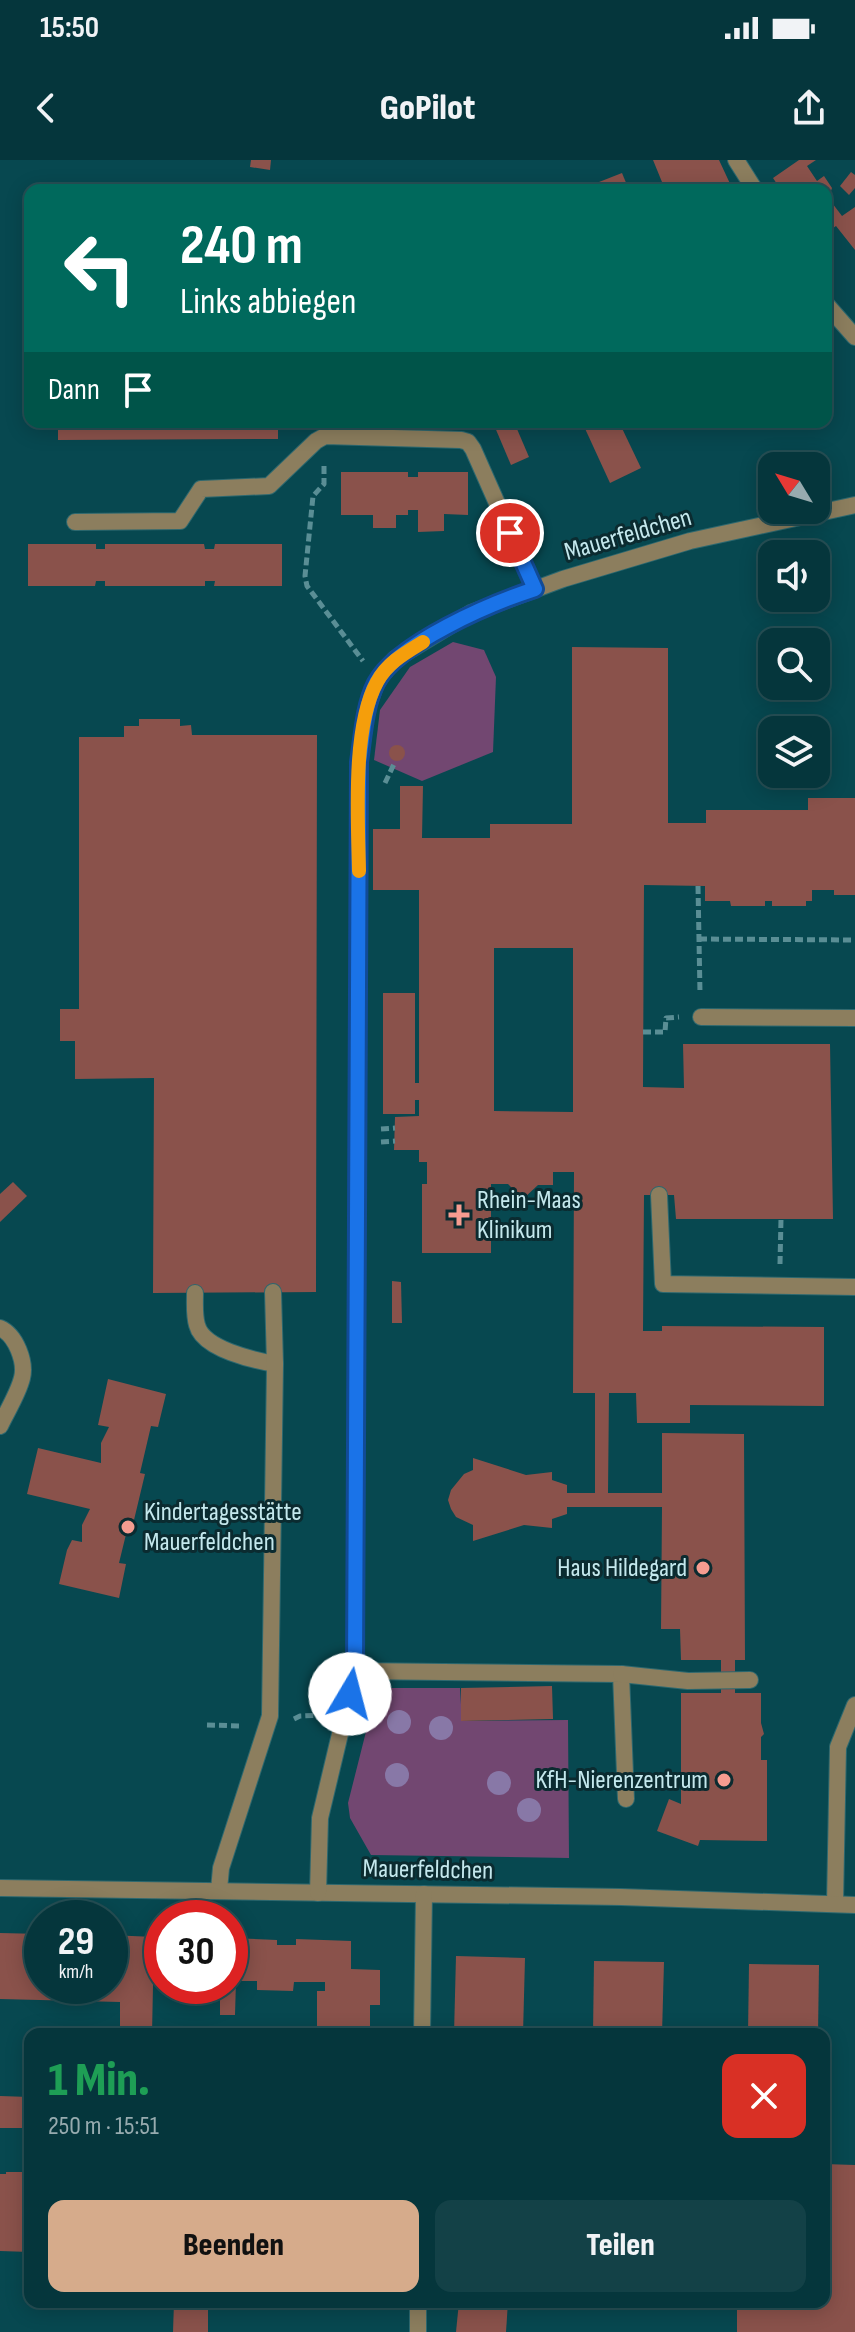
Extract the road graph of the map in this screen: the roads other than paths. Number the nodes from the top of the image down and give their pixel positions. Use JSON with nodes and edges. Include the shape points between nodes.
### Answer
{"nodes":[{"id":1,"x":736,"y":160,"type":"edge"},
{"id":2,"x":751,"y":184,"type":"edge"},
{"id":3,"x":832,"y":311,"type":"edge"},
{"id":4,"x":855,"y":337,"type":"edge"},
{"id":5,"x":855,"y":505,"type":"edge"},
{"id":6,"x":75,"y":522,"type":"dead end"},
{"id":7,"x":535,"y":589,"type":"junction"},
{"id":8,"x":701,"y":1017,"type":"road end"},
{"id":9,"x":855,"y":1018,"type":"edge"},
{"id":10,"x":659,"y":1195,"type":"dead end"},
{"id":11,"x":855,"y":1287,"type":"edge"},
{"id":12,"x":273,"y":1292,"type":"dead end"},
{"id":13,"x":195,"y":1293,"type":"dead end"},
{"id":14,"x":0,"y":1328,"type":"edge"},
{"id":15,"x":275,"y":1364,"type":"junction"},
{"id":16,"x":0,"y":1426,"type":"edge"},
{"id":17,"x":355,"y":1671,"type":"junction"},
{"id":18,"x":621,"y":1674,"type":"junction"},
{"id":19,"x":750,"y":1680,"type":"dead end"},
{"id":20,"x":855,"y":1705,"type":"edge"},
{"id":21,"x":626,"y":1799,"type":"dead end"},
{"id":22,"x":0,"y":1888,"type":"edge"},
{"id":23,"x":219,"y":1890,"type":"junction"},
{"id":24,"x":318,"y":1893,"type":"junction"},
{"id":25,"x":424,"y":1894,"type":"junction"},
{"id":26,"x":835,"y":1904,"type":"junction"},
{"id":27,"x":855,"y":1905,"type":"edge"},
{"id":28,"x":422,"y":2028,"type":"edge"},
{"id":29,"x":418,"y":2308,"type":"edge"},
{"id":30,"x":418,"y":2332,"type":"edge"}],
"edges":[{"from":1,"to":2,"type":"street"},
{"from":3,"to":4,"type":"street"},
{"from":5,"to":7,"type":"street","name":"Mauerfeldchen","via":[[690,541]]},
{"from":6,"to":7,"type":"street","via":[[180,521],[201,489],[269,486],[325,436],[461,440],[473,449]]},
{"from":7,"to":17,"type":"street","name":"Mauerfeldchen","via":[[471,613],[395,659],[377,681],[367,708],[359,762]]},
{"from":8,"to":9,"type":"street"},
{"from":10,"to":11,"type":"street","via":[[663,1284]]},
{"from":12,"to":15,"type":"street"},
{"from":13,"to":15,"type":"street","via":[[197,1327],[205,1338],[227,1351]]},
{"from":14,"to":16,"type":"street","via":[[19,1350],[22,1378]]},
{"from":15,"to":23,"type":"street","via":[[270,1716],[221,1868]]},
{"from":17,"to":18,"type":"street"},
{"from":17,"to":24,"type":"street","name":"Mauerfeldchen","via":[[320,1818]]},
{"from":18,"to":19,"type":"street"},
{"from":18,"to":21,"type":"street"},
{"from":20,"to":26,"type":"street","via":[[838,1747]]},
{"from":22,"to":23,"type":"street","name":"Mauerfeldchen"},
{"from":23,"to":24,"type":"street","name":"Mauerfeldchen"},
{"from":24,"to":25,"type":"street","name":"Mauerfeldchen"},
{"from":25,"to":26,"type":"street","name":"Mauerfeldchen"},
{"from":25,"to":28,"type":"street"},
{"from":26,"to":27,"type":"street","name":"Mauerfeldchen"},
{"from":29,"to":30,"type":"street"}]}
